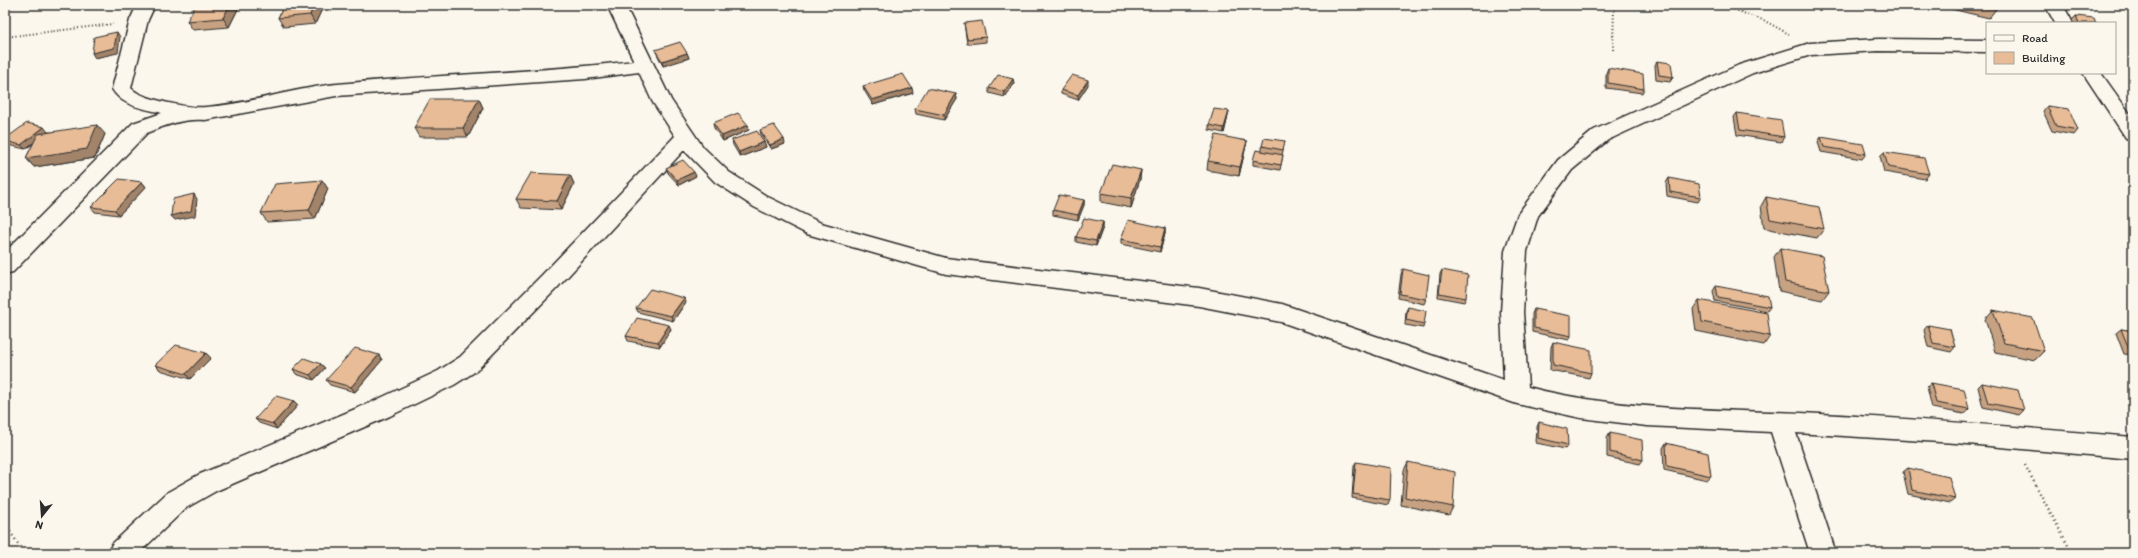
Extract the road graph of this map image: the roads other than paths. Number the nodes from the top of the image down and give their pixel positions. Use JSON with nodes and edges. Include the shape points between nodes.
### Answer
{"nodes":[{"id":1,"x":616,"y":5,"type":"edge"},
{"id":2,"x":2054,"y":5,"type":"edge"},
{"id":3,"x":143,"y":13,"type":"edge"},
{"id":4,"x":2063,"y":22,"type":"edge"},
{"id":5,"x":1986,"y":46,"type":"edge"},
{"id":6,"x":644,"y":66,"type":"junction"},
{"id":7,"x":2093,"y":74,"type":"edge"},
{"id":8,"x":194,"y":114,"type":"junction"},
{"id":9,"x":2133,"y":133,"type":"edge"},
{"id":10,"x":685,"y":137,"type":"junction"},
{"id":11,"x":5,"y":266,"type":"edge"},
{"id":12,"x":1517,"y":394,"type":"junction"},
{"id":13,"x":1780,"y":422,"type":"junction"},
{"id":14,"x":2133,"y":448,"type":"edge"},
{"id":15,"x":121,"y":553,"type":"edge"},
{"id":16,"x":1823,"y":553,"type":"edge"}],
"edges":[{"from":1,"to":6,"type":"street"},
{"from":2,"to":4,"type":"street"},
{"from":3,"to":8,"type":"street","via":[[122,89],[133,99]]},
{"from":5,"to":12,"type":"street","via":[[1878,45],[1810,49],[1746,69],[1601,135],[1565,165],[1528,214],[1516,251],[1512,312]]},
{"from":6,"to":8,"type":"street","via":[[336,90],[219,112]]},
{"from":6,"to":10,"type":"street"},
{"from":7,"to":9,"type":"street"},
{"from":8,"to":11,"type":"street","via":[[159,120],[140,128]]},
{"from":10,"to":12,"type":"street","via":[[696,152],[722,177],[761,202],[814,229],[946,266],[1191,296],[1282,313]]},
{"from":10,"to":15,"type":"street","via":[[545,287],[468,364],[446,378],[381,409],[207,483],[177,500]]},
{"from":12,"to":13,"type":"street","via":[[1542,402],[1577,408],[1692,419]]},
{"from":13,"to":14,"type":"street","via":[[2010,436]]},
{"from":13,"to":16,"type":"street"}]}
